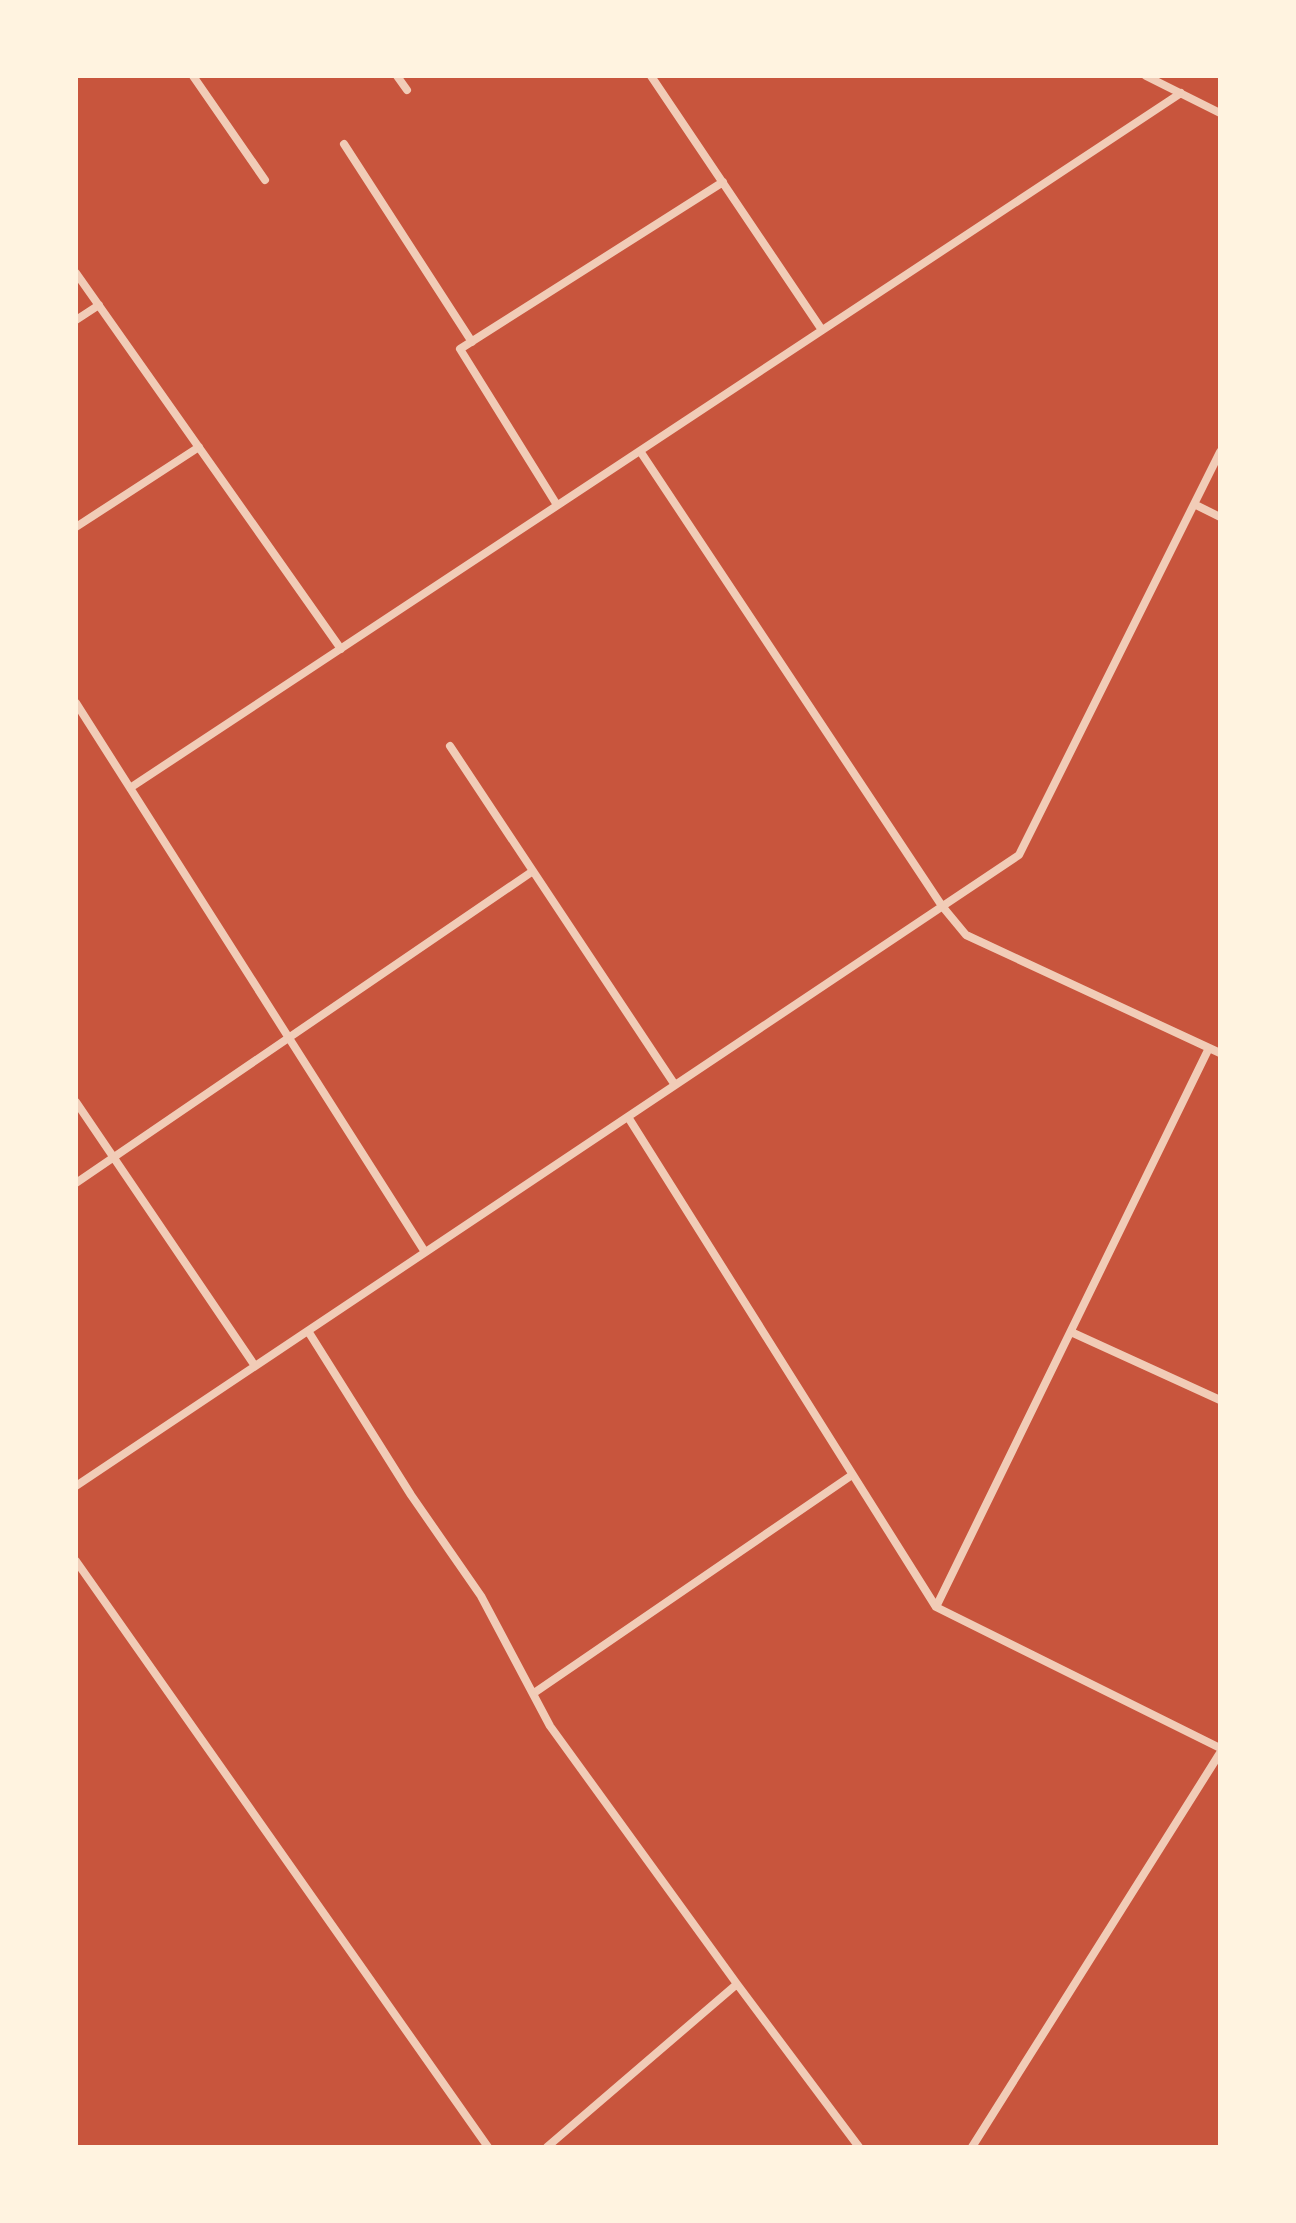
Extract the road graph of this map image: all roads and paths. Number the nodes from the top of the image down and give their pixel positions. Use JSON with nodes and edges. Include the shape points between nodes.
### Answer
{"nodes":[{"id":1,"x":193,"y":76,"type":"edge"},
{"id":2,"x":397,"y":76,"type":"edge"},
{"id":3,"x":651,"y":76,"type":"edge"},
{"id":4,"x":1146,"y":76,"type":"edge"},
{"id":5,"x":407,"y":90,"type":"dead end"},
{"id":6,"x":1181,"y":93,"type":"junction"},
{"id":7,"x":1220,"y":113,"type":"edge"},
{"id":8,"x":344,"y":144,"type":"dead end"},
{"id":9,"x":265,"y":180,"type":"dead end"},
{"id":10,"x":723,"y":182,"type":"junction"},
{"id":11,"x":76,"y":273,"type":"edge"},
{"id":12,"x":99,"y":305,"type":"junction"},
{"id":13,"x":76,"y":320,"type":"edge"},
{"id":14,"x":822,"y":330,"type":"junction"},
{"id":15,"x":472,"y":342,"type":"junction"},
{"id":16,"x":199,"y":447,"type":"junction"},
{"id":17,"x":640,"y":451,"type":"junction"},
{"id":18,"x":1220,"y":452,"type":"edge"},
{"id":19,"x":1194,"y":504,"type":"junction"},
{"id":20,"x":557,"y":505,"type":"junction"},
{"id":21,"x":1220,"y":517,"type":"edge"},
{"id":22,"x":76,"y":527,"type":"edge"},
{"id":23,"x":341,"y":649,"type":"junction"},
{"id":24,"x":76,"y":703,"type":"edge"},
{"id":25,"x":450,"y":746,"type":"dead end"},
{"id":26,"x":130,"y":788,"type":"junction"},
{"id":27,"x":533,"y":871,"type":"junction"},
{"id":28,"x":942,"y":906,"type":"junction"},
{"id":29,"x":289,"y":1038,"type":"junction"},
{"id":30,"x":1209,"y":1048,"type":"junction"},
{"id":31,"x":1220,"y":1053,"type":"edge"},
{"id":32,"x":675,"y":1085,"type":"junction"},
{"id":33,"x":76,"y":1102,"type":"edge"},
{"id":34,"x":628,"y":1117,"type":"junction"},
{"id":35,"x":113,"y":1158,"type":"junction"},
{"id":36,"x":76,"y":1183,"type":"edge"},
{"id":37,"x":425,"y":1252,"type":"junction"},
{"id":38,"x":308,"y":1331,"type":"junction"},
{"id":39,"x":1071,"y":1332,"type":"junction"},
{"id":40,"x":255,"y":1366,"type":"junction"},
{"id":41,"x":1220,"y":1400,"type":"edge"},
{"id":42,"x":852,"y":1475,"type":"junction"},
{"id":43,"x":76,"y":1486,"type":"edge"},
{"id":44,"x":76,"y":1561,"type":"edge"},
{"id":45,"x":936,"y":1607,"type":"junction"},
{"id":46,"x":534,"y":1693,"type":"junction"},
{"id":47,"x":1220,"y":1750,"type":"edge"},
{"id":48,"x":737,"y":1984,"type":"junction"},
{"id":49,"x":488,"y":2147,"type":"edge"},
{"id":50,"x":547,"y":2147,"type":"edge"},
{"id":51,"x":859,"y":2147,"type":"edge"},
{"id":52,"x":972,"y":2147,"type":"edge"}],
"edges":[{"from":1,"to":9,"type":"street"},
{"from":2,"to":5,"type":"street"},
{"from":3,"to":10,"type":"street"},
{"from":4,"to":6,"type":"street"},
{"from":6,"to":7,"type":"street"},
{"from":6,"to":14,"type":"street"},
{"from":8,"to":15,"type":"street"},
{"from":10,"to":14,"type":"street"},
{"from":10,"to":15,"type":"street"},
{"from":11,"to":12,"type":"street"},
{"from":12,"to":13,"type":"street"},
{"from":12,"to":16,"type":"street"},
{"from":14,"to":17,"type":"street"},
{"from":15,"to":20,"type":"street","via":[[460,349]]},
{"from":16,"to":22,"type":"street"},
{"from":16,"to":23,"type":"street"},
{"from":17,"to":20,"type":"street"},
{"from":17,"to":28,"type":"street"},
{"from":18,"to":19,"type":"street"},
{"from":19,"to":21,"type":"street"},
{"from":19,"to":28,"type":"street","via":[[1019,855]]},
{"from":20,"to":23,"type":"street"},
{"from":23,"to":26,"type":"street"},
{"from":24,"to":26,"type":"street"},
{"from":25,"to":27,"type":"street"},
{"from":26,"to":29,"type":"street"},
{"from":27,"to":29,"type":"street"},
{"from":27,"to":32,"type":"street"},
{"from":28,"to":30,"type":"street","via":[[966,935]]},
{"from":28,"to":32,"type":"street"},
{"from":29,"to":35,"type":"street"},
{"from":29,"to":37,"type":"street"},
{"from":30,"to":31,"type":"street"},
{"from":30,"to":39,"type":"street"},
{"from":32,"to":34,"type":"street"},
{"from":33,"to":35,"type":"street"},
{"from":34,"to":37,"type":"street"},
{"from":34,"to":42,"type":"street"},
{"from":35,"to":36,"type":"street"},
{"from":35,"to":40,"type":"street"},
{"from":37,"to":38,"type":"street"},
{"from":38,"to":40,"type":"street"},
{"from":38,"to":46,"type":"street","via":[[481,1596]]},
{"from":39,"to":41,"type":"street"},
{"from":39,"to":45,"type":"street"},
{"from":40,"to":43,"type":"street"},
{"from":42,"to":45,"type":"street"},
{"from":42,"to":46,"type":"street"},
{"from":44,"to":49,"type":"street"},
{"from":45,"to":47,"type":"street"},
{"from":46,"to":48,"type":"street","via":[[550,1726]]},
{"from":47,"to":52,"type":"street"},
{"from":48,"to":50,"type":"street"},
{"from":48,"to":51,"type":"street"}]}
